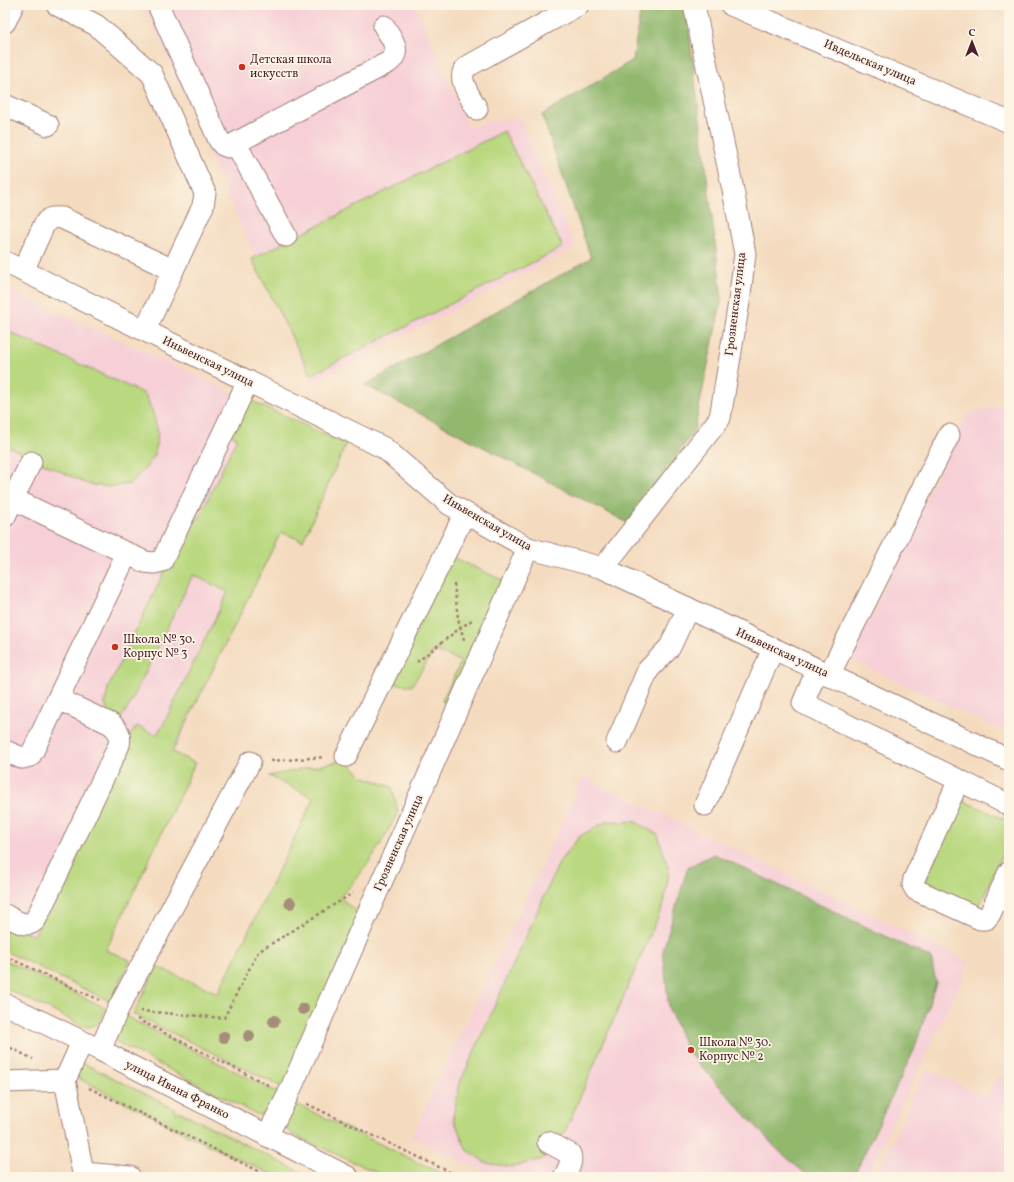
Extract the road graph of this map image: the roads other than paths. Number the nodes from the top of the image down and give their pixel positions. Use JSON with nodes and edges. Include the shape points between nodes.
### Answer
{"nodes":[{"id":1,"x":13,"y":5,"type":"edge"},
{"id":2,"x":57,"y":5,"type":"edge"},
{"id":3,"x":158,"y":5,"type":"edge"},
{"id":4,"x":578,"y":5,"type":"edge"},
{"id":5,"x":694,"y":5,"type":"edge"},
{"id":6,"x":731,"y":5,"type":"edge"},
{"id":7,"x":5,"y":22,"type":"edge"},
{"id":8,"x":384,"y":26,"type":"dead end"},
{"id":9,"x":5,"y":105,"type":"edge"},
{"id":10,"x":478,"y":109,"type":"dead end"},
{"id":11,"x":1009,"y":122,"type":"edge"},
{"id":12,"x":48,"y":125,"type":"dead end"},
{"id":13,"x":236,"y":144,"type":"junction"},
{"id":14,"x":286,"y":236,"type":"dead end"},
{"id":15,"x":14,"y":266,"type":"edge"},
{"id":16,"x":173,"y":270,"type":"junction"},
{"id":17,"x":145,"y":330,"type":"junction"},
{"id":18,"x":248,"y":382,"type":"junction"},
{"id":19,"x":950,"y":435,"type":"dead end"},
{"id":20,"x":31,"y":462,"type":"dead end"},
{"id":21,"x":9,"y":508,"type":"edge"},
{"id":22,"x":465,"y":513,"type":"junction"},
{"id":23,"x":528,"y":548,"type":"junction"},
{"id":24,"x":127,"y":553,"type":"junction"},
{"id":25,"x":603,"y":568,"type":"junction"},
{"id":26,"x":688,"y":608,"type":"junction"},
{"id":27,"x":773,"y":649,"type":"junction"},
{"id":28,"x":823,"y":672,"type":"junction"},
{"id":29,"x":58,"y":699,"type":"junction"},
{"id":30,"x":617,"y":742,"type":"dead end"},
{"id":31,"x":5,"y":751,"type":"edge"},
{"id":32,"x":346,"y":756,"type":"road end"},
{"id":33,"x":1009,"y":760,"type":"edge"},
{"id":34,"x":250,"y":762,"type":"road end"},
{"id":35,"x":959,"y":780,"type":"junction"},
{"id":36,"x":705,"y":804,"type":"dead end"},
{"id":37,"x":1009,"y":805,"type":"edge"},
{"id":38,"x":1009,"y":872,"type":"edge"},
{"id":39,"x":5,"y":915,"type":"edge"},
{"id":40,"x":5,"y":1004,"type":"edge"},
{"id":41,"x":91,"y":1046,"type":"junction"},
{"id":42,"x":66,"y":1078,"type":"junction"},
{"id":43,"x":5,"y":1082,"type":"edge"},
{"id":44,"x":267,"y":1136,"type":"junction"},
{"id":45,"x":548,"y":1142,"type":"dead end"},
{"id":46,"x":130,"y":1177,"type":"edge"},
{"id":47,"x":348,"y":1177,"type":"edge"},
{"id":48,"x":564,"y":1177,"type":"edge"}],
"edges":[{"from":1,"to":7,"type":"street"},
{"from":2,"to":16,"type":"street","via":[[96,25],[152,74],[203,187],[203,206]]},
{"from":3,"to":13,"type":"street","via":[[219,140],[228,147]]},
{"from":4,"to":10,"type":"street","via":[[464,69],[464,84]]},
{"from":5,"to":25,"type":"street","name":"Грозненская улица","via":[[745,254],[739,302],[720,418]]},
{"from":6,"to":11,"type":"street","name":"Ивдельская улица"},
{"from":8,"to":13,"type":"street","via":[[396,52],[389,62]]},
{"from":9,"to":12,"type":"street"},
{"from":13,"to":14,"type":"street"},
{"from":15,"to":16,"type":"street","via":[[48,219],[53,217],[62,218]]},
{"from":15,"to":17,"type":"street","name":"Иньвенская улица"},
{"from":16,"to":17,"type":"street"},
{"from":17,"to":18,"type":"street","name":"Иньвенская улица"},
{"from":18,"to":22,"type":"street","name":"Иньвенская улица","via":[[384,448],[448,504]]},
{"from":18,"to":24,"type":"street","via":[[162,560],[146,562]]},
{"from":19,"to":28,"type":"street"},
{"from":20,"to":21,"type":"street"},
{"from":21,"to":24,"type":"street"},
{"from":22,"to":23,"type":"street","name":"Иньвенская улица"},
{"from":22,"to":32,"type":"street"},
{"from":23,"to":25,"type":"street","name":"Иньвенская улица"},
{"from":23,"to":44,"type":"street","name":"Грозненская улица","via":[[288,1094]]},
{"from":24,"to":29,"type":"street"},
{"from":25,"to":26,"type":"street","name":"Иньвенская улица"},
{"from":26,"to":27,"type":"street","name":"Иньвенская улица"},
{"from":26,"to":30,"type":"street","via":[[670,647],[648,670]]},
{"from":27,"to":28,"type":"street","name":"Иньвенская улица"},
{"from":27,"to":36,"type":"street"},
{"from":28,"to":33,"type":"street","name":"Иньвенская улица"},
{"from":28,"to":35,"type":"street","via":[[803,703]]},
{"from":29,"to":31,"type":"street","via":[[30,756],[22,758]]},
{"from":29,"to":39,"type":"street","via":[[111,724],[118,730],[119,745],[33,924],[22,923]]},
{"from":34,"to":41,"type":"street","via":[[118,1009]]},
{"from":35,"to":37,"type":"street"},
{"from":35,"to":38,"type":"street","via":[[913,885],[916,890],[980,919],[986,919]]},
{"from":40,"to":41,"type":"street","name":"улица Ивана Франко"},
{"from":41,"to":42,"type":"street"},
{"from":41,"to":44,"type":"street","name":"улица Ивана Франко"},
{"from":42,"to":43,"type":"street"},
{"from":42,"to":46,"type":"street","via":[[83,1173]]},
{"from":44,"to":47,"type":"street","name":"улица Ивана Франко"},
{"from":45,"to":48,"type":"street","via":[[570,1154],[572,1158]]}]}
